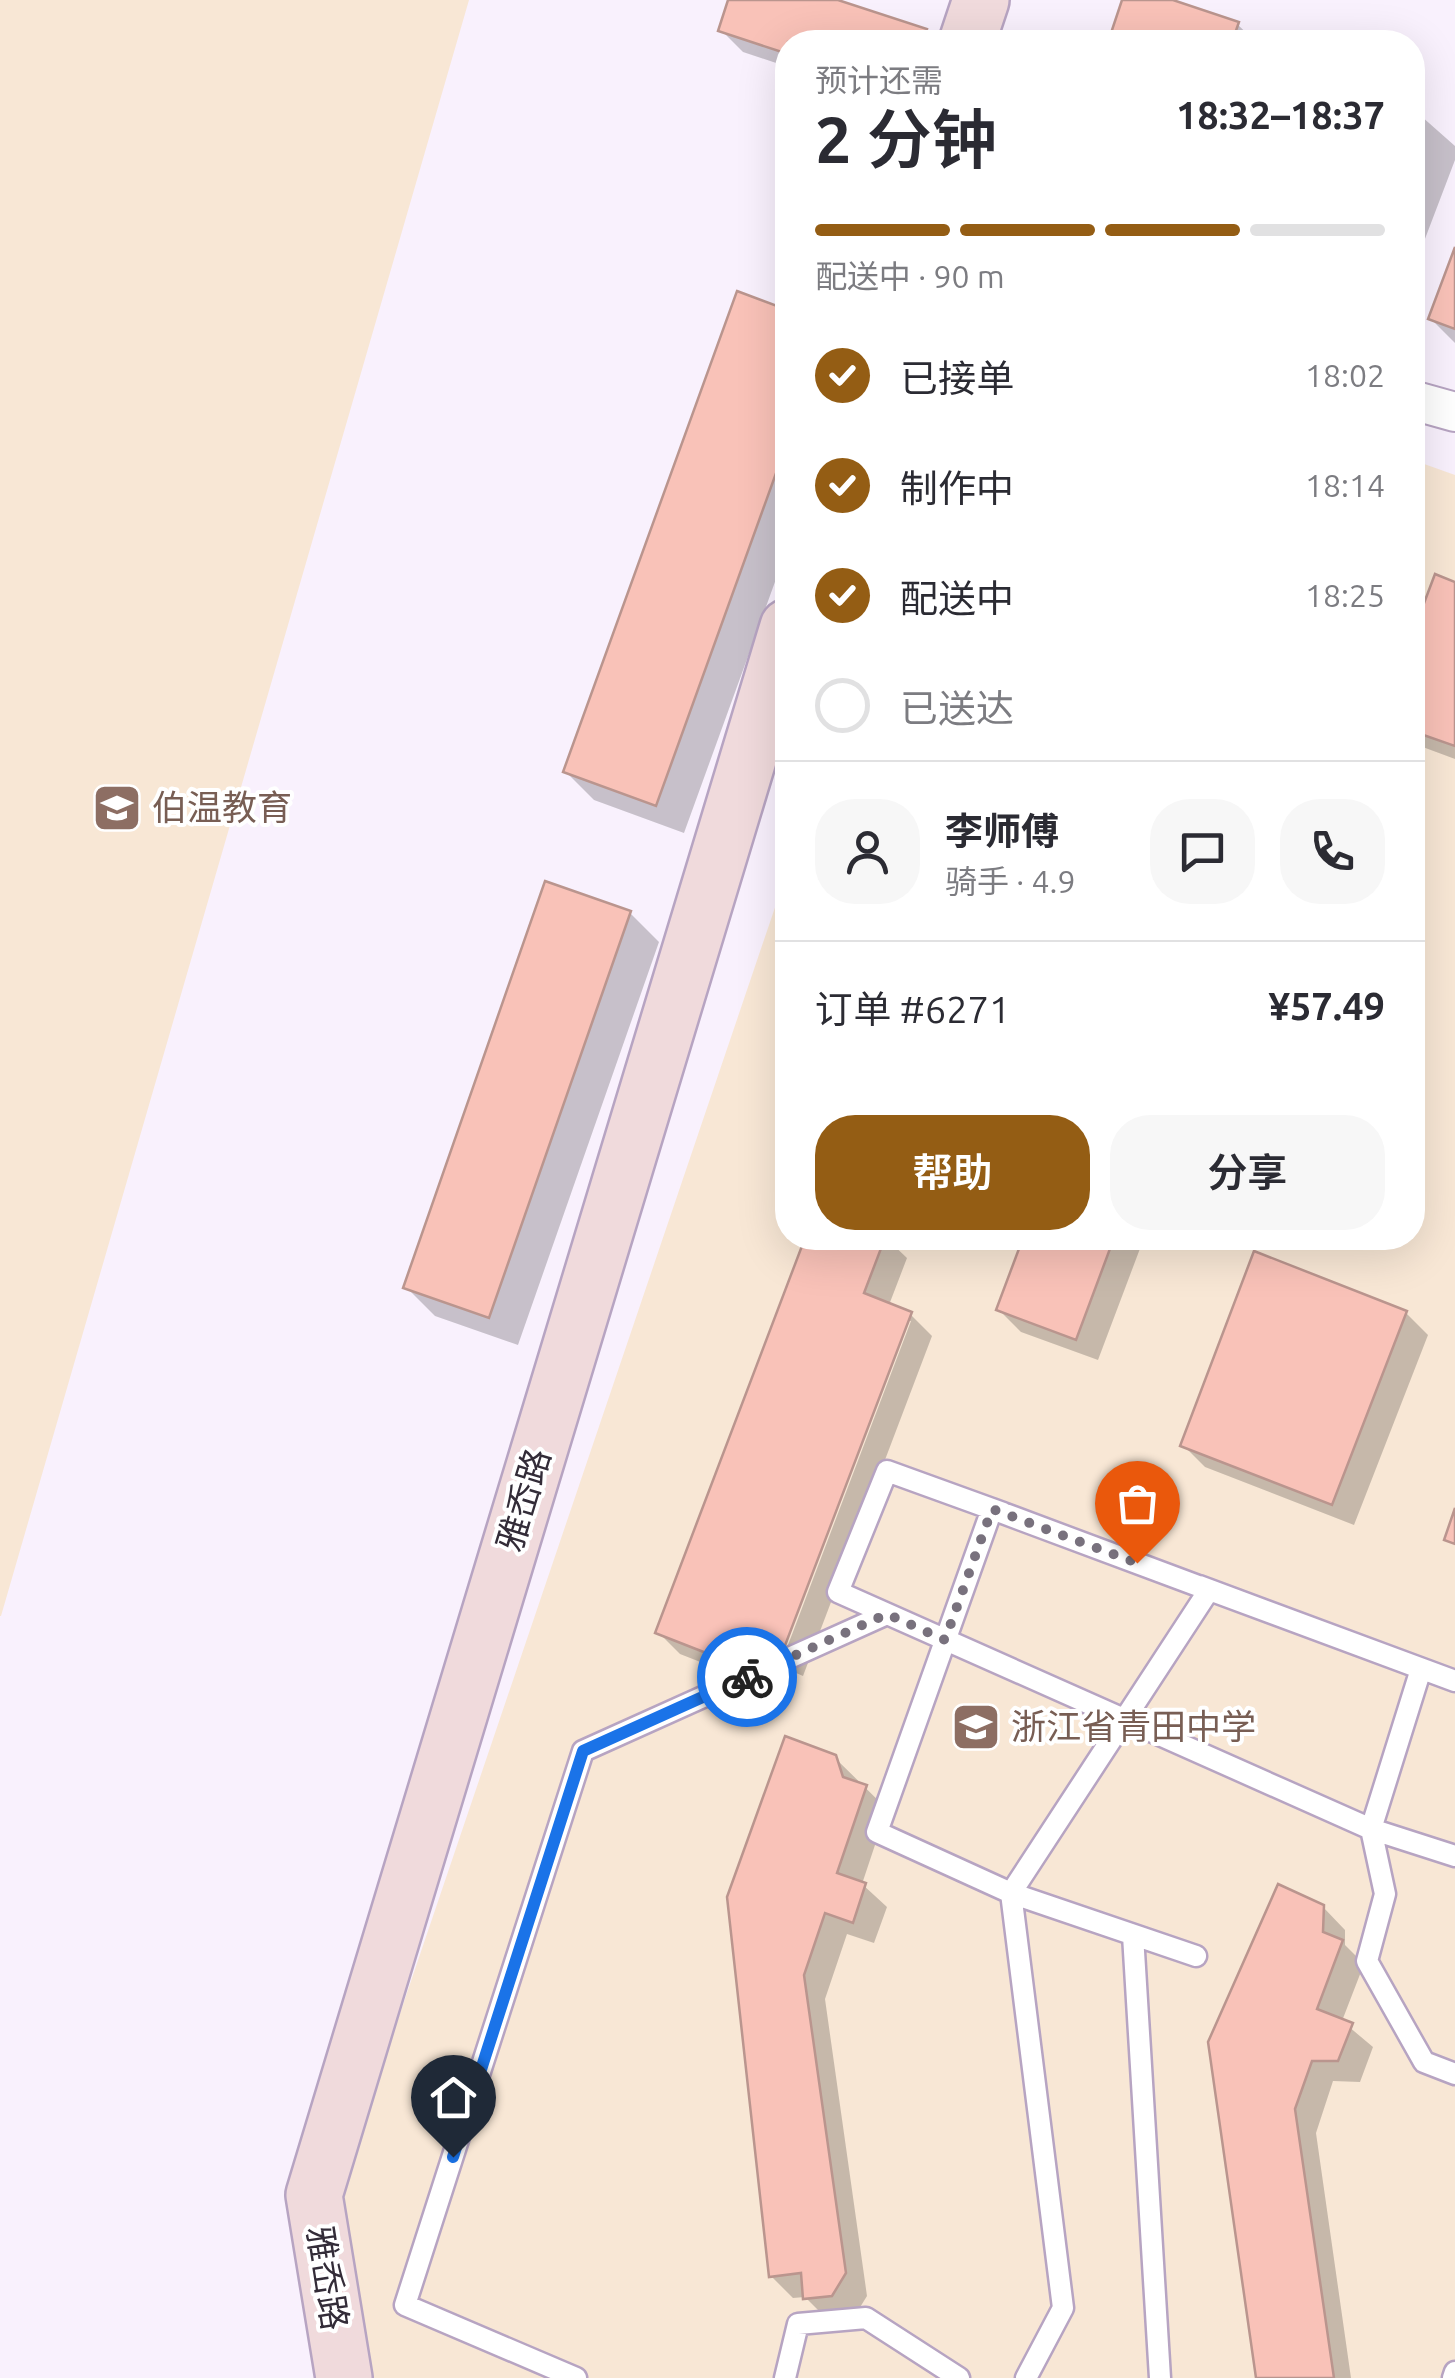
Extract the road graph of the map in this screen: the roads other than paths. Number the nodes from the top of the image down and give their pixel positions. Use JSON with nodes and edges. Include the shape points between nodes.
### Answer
{"nodes":[{"id":1,"x":981,"y":0,"type":"edge"},
{"id":2,"x":972,"y":30,"type":"edge"},
{"id":3,"x":1425,"y":404,"type":"edge"},
{"id":4,"x":1455,"y":412,"type":"edge"},
{"id":5,"x":775,"y":671,"type":"edge"},
{"id":6,"x":992,"y":1509,"type":"junction"},
{"id":7,"x":1209,"y":1590,"type":"junction"},
{"id":8,"x":887,"y":1614,"type":"junction"},
{"id":9,"x":945,"y":1640,"type":"junction"},
{"id":10,"x":1421,"y":1668,"type":"junction"},
{"id":11,"x":1455,"y":1681,"type":"edge"},
{"id":12,"x":1124,"y":1720,"type":"junction"},
{"id":13,"x":1370,"y":1829,"type":"junction"},
{"id":14,"x":1455,"y":1856,"type":"edge"},
{"id":15,"x":1011,"y":1894,"type":"junction"},
{"id":16,"x":1133,"y":1934,"type":"junction"},
{"id":17,"x":1196,"y":1956,"type":"dead end"},
{"id":18,"x":1455,"y":2074,"type":"edge"},
{"id":19,"x":344,"y":2378,"type":"edge"},
{"id":20,"x":576,"y":2378,"type":"edge"},
{"id":21,"x":785,"y":2378,"type":"edge"},
{"id":22,"x":959,"y":2378,"type":"edge"},
{"id":23,"x":1026,"y":2378,"type":"edge"},
{"id":24,"x":1160,"y":2378,"type":"edge"}],
"edges":[{"from":1,"to":2,"type":"street"},
{"from":3,"to":4,"type":"street"},
{"from":5,"to":19,"type":"street","name":"雅岙路","via":[[314,2194]]},
{"from":6,"to":7,"type":"lane"},
{"from":6,"to":8,"type":"lane","via":[[887,1471],[838,1592]]},
{"from":6,"to":9,"type":"lane"},
{"from":7,"to":10,"type":"lane"},
{"from":7,"to":12,"type":"lane"},
{"from":8,"to":9,"type":"lane"},
{"from":8,"to":20,"type":"lane","via":[[583,1751],[406,2305]]},
{"from":9,"to":12,"type":"lane"},
{"from":9,"to":15,"type":"lane","via":[[877,1832]]},
{"from":10,"to":11,"type":"lane"},
{"from":10,"to":13,"type":"lane"},
{"from":12,"to":13,"type":"lane"},
{"from":12,"to":15,"type":"lane"},
{"from":13,"to":14,"type":"lane"},
{"from":13,"to":18,"type":"lane","via":[[1386,1894],[1367,1961],[1424,2062]]},
{"from":15,"to":16,"type":"lane"},
{"from":15,"to":23,"type":"lane","via":[[1063,2308]]},
{"from":16,"to":17,"type":"lane"},
{"from":16,"to":24,"type":"lane"},
{"from":21,"to":22,"type":"lane","via":[[798,2324],[866,2318]]}]}
